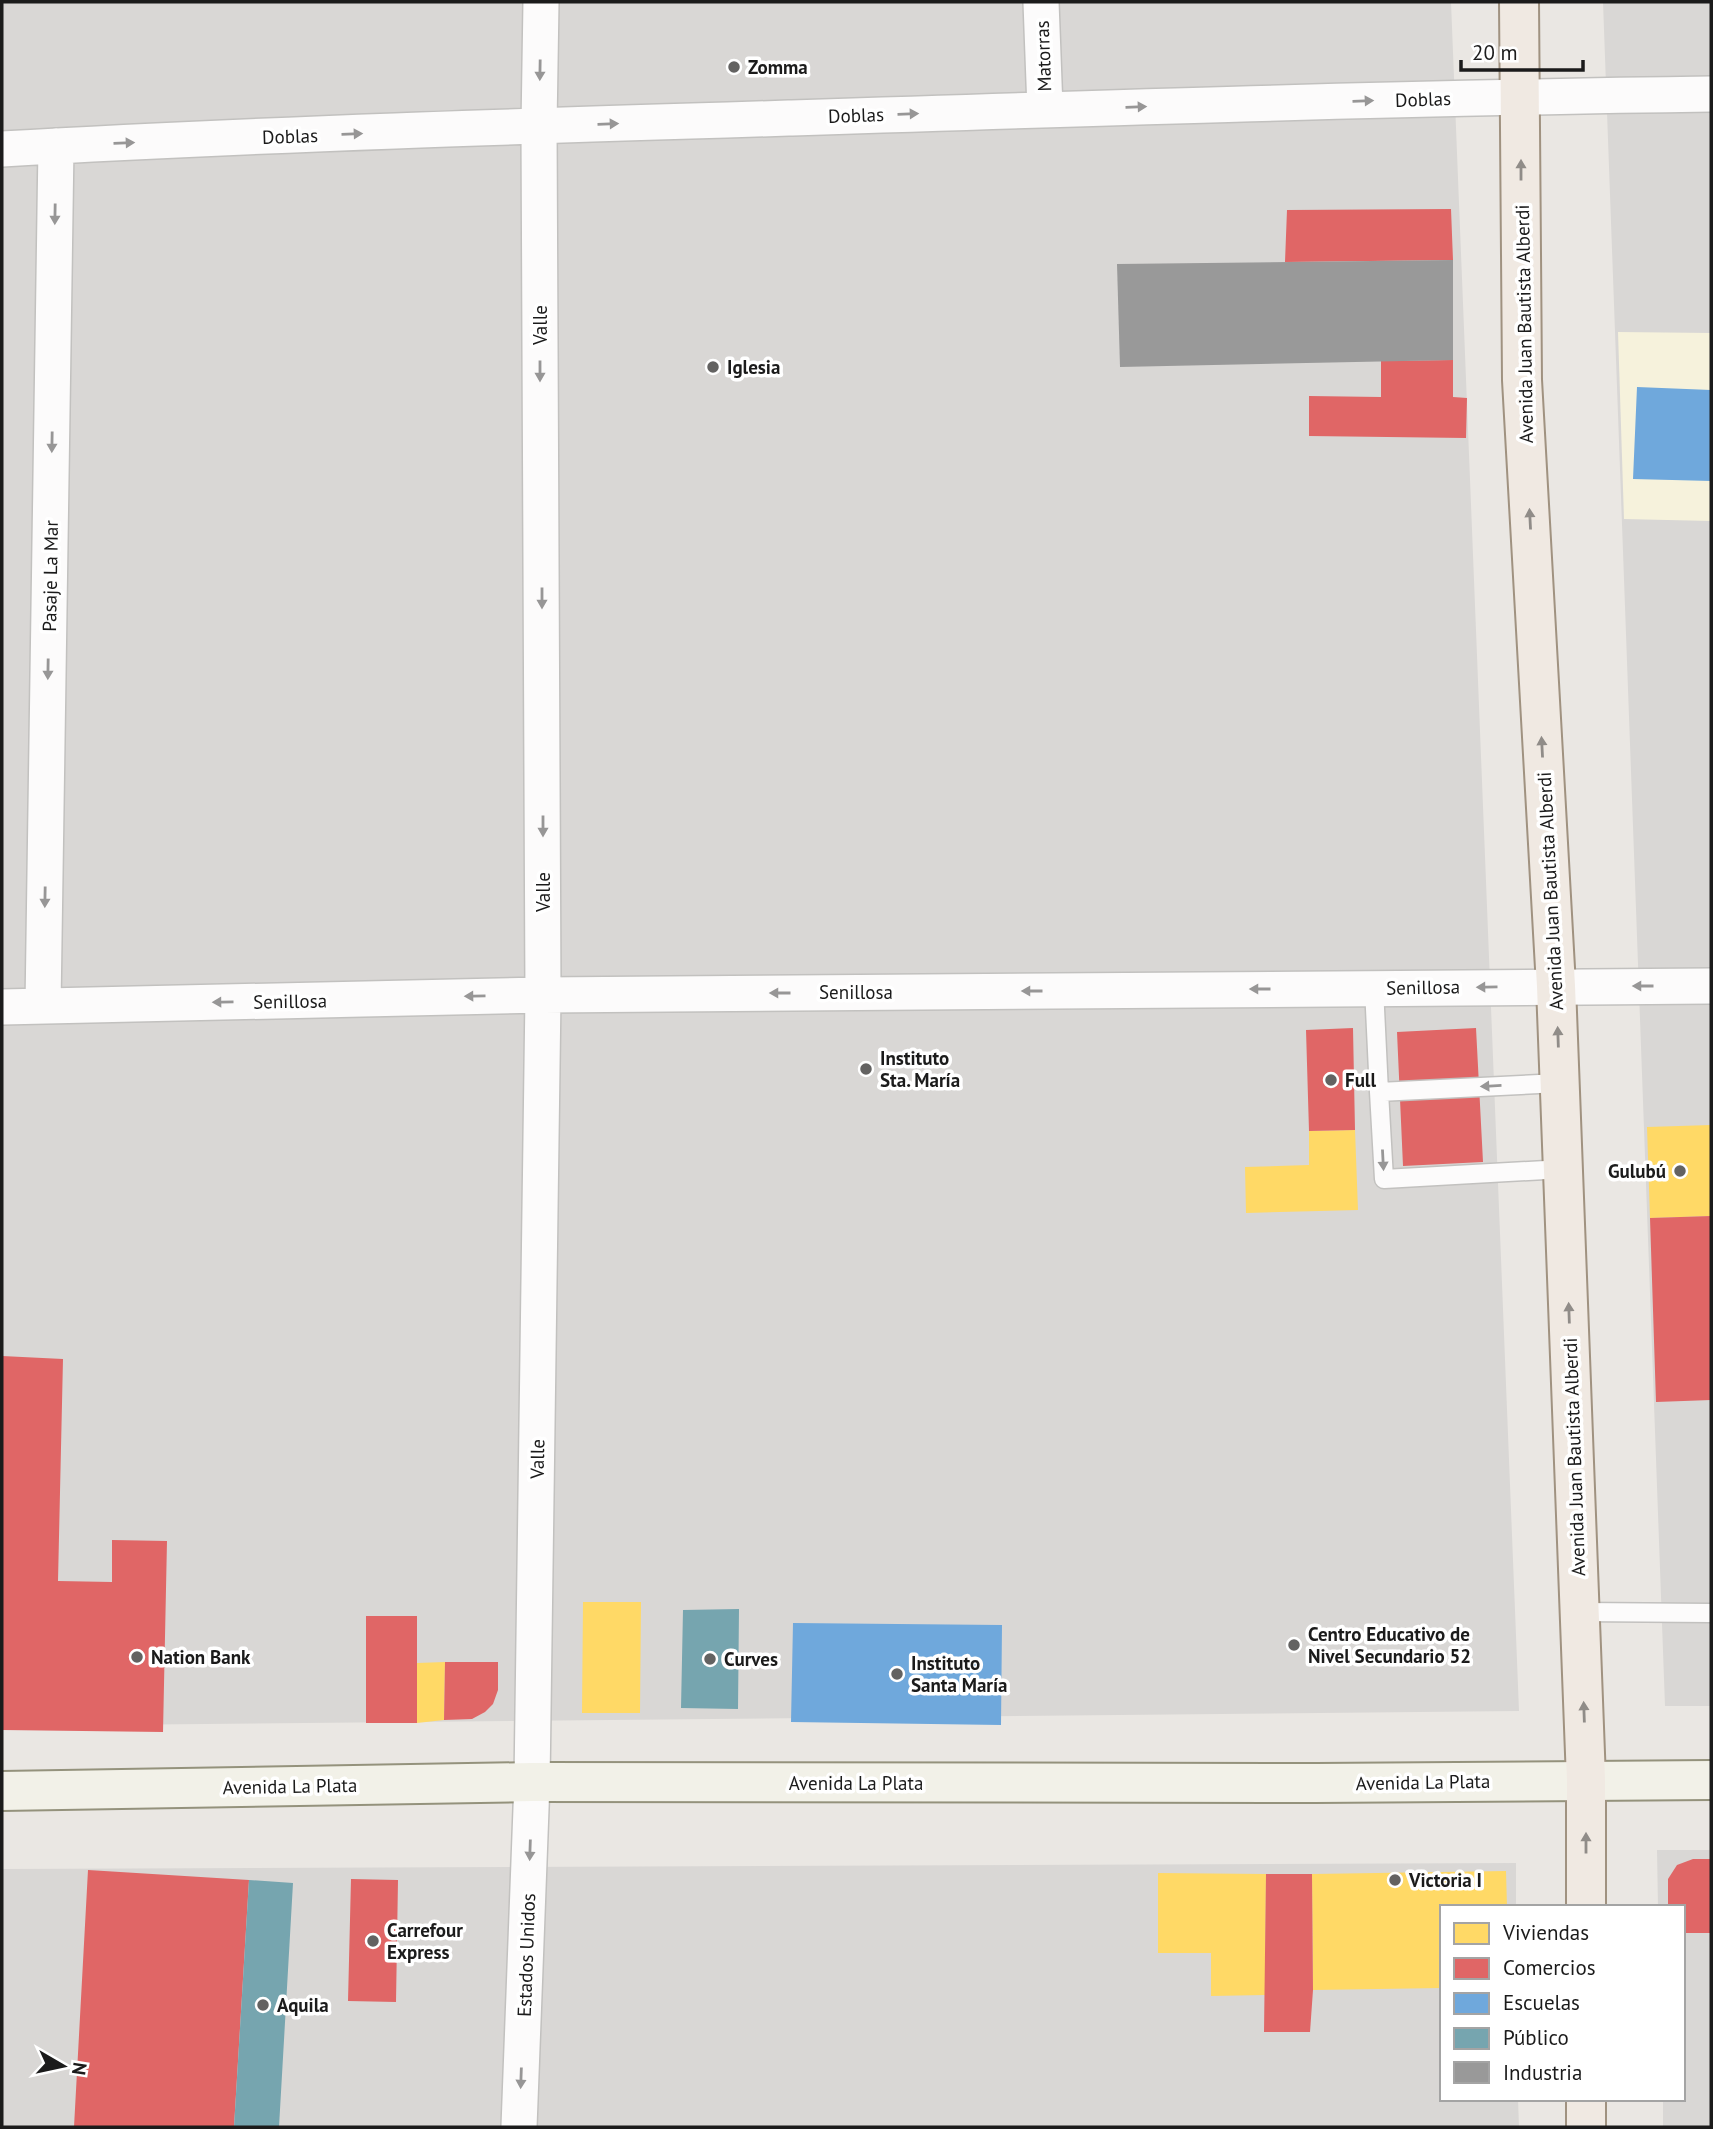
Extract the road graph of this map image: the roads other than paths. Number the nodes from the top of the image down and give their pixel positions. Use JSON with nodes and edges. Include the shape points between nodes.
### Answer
{"nodes":[{"id":1,"x":541,"y":2,"type":"edge"},
{"id":2,"x":1041,"y":2,"type":"edge"},
{"id":3,"x":1519,"y":2,"type":"edge"},
{"id":4,"x":1711,"y":94,"type":"edge"},
{"id":5,"x":1521,"y":96,"type":"junction"},
{"id":6,"x":1045,"y":109,"type":"junction"},
{"id":7,"x":539,"y":126,"type":"junction"},
{"id":8,"x":56,"y":146,"type":"junction"},
{"id":9,"x":2,"y":149,"type":"edge"},
{"id":10,"x":1556,"y":986,"type":"junction"},
{"id":11,"x":1711,"y":986,"type":"edge"},
{"id":12,"x":1374,"y":988,"type":"junction"},
{"id":13,"x":543,"y":995,"type":"junction"},
{"id":14,"x":43,"y":1006,"type":"junction"},
{"id":15,"x":2,"y":1007,"type":"edge"},
{"id":16,"x":1559,"y":1083,"type":"junction"},
{"id":17,"x":1379,"y":1092,"type":"junction"},
{"id":18,"x":1563,"y":1169,"type":"junction"},
{"id":19,"x":1580,"y":1612,"type":"junction"},
{"id":20,"x":1711,"y":1613,"type":"edge"},
{"id":21,"x":1586,"y":1780,"type":"junction"},
{"id":22,"x":1711,"y":1780,"type":"edge"},
{"id":23,"x":532,"y":1782,"type":"junction"},
{"id":24,"x":2,"y":1791,"type":"edge"},
{"id":25,"x":1586,"y":1905,"type":"edge"},
{"id":26,"x":1586,"y":2101,"type":"edge"},
{"id":27,"x":519,"y":2127,"type":"edge"},
{"id":28,"x":1587,"y":2127,"type":"edge"}],
"edges":[{"from":1,"to":7,"type":"street","name":"Valle","one_way":true},
{"from":2,"to":6,"type":"street","name":"Matorras"},
{"from":3,"to":5,"type":"main road","name":"Avenida Juan Bautista Alberdi"},
{"from":4,"to":5,"type":"street","name":"Doblas"},
{"from":6,"to":5,"type":"street","name":"Doblas","one_way":true},
{"from":10,"to":5,"type":"main road","name":"Avenida Juan Bautista Alberdi","one_way":true,"via":[[1522,380]]},
{"from":7,"to":6,"type":"street","name":"Doblas","one_way":true},
{"from":8,"to":7,"type":"street","name":"Doblas","one_way":true},
{"from":7,"to":13,"type":"street","name":"Valle","one_way":true},
{"from":8,"to":9,"type":"street","name":"Doblas"},
{"from":8,"to":14,"type":"street","name":"Pasaje La Mar","one_way":true},
{"from":11,"to":10,"type":"street","name":"Senillosa","one_way":true},
{"from":10,"to":12,"type":"street","name":"Senillosa","one_way":true},
{"from":16,"to":10,"type":"main road","name":"Avenida Juan Bautista Alberdi","one_way":true},
{"from":12,"to":13,"type":"street","name":"Senillosa","one_way":true},
{"from":12,"to":17,"type":"lane"},
{"from":13,"to":14,"type":"street","name":"Senillosa","one_way":true},
{"from":13,"to":23,"type":"street","name":"Valle"},
{"from":14,"to":15,"type":"street","name":"Senillosa"},
{"from":16,"to":17,"type":"lane","one_way":true},
{"from":16,"to":18,"type":"main road","name":"Avenida Juan Bautista Alberdi"},
{"from":17,"to":18,"type":"lane","one_way":true,"via":[[1384,1179]]},
{"from":19,"to":18,"type":"main road","name":"Avenida Juan Bautista Alberdi","one_way":true},
{"from":19,"to":20,"type":"lane"},
{"from":21,"to":19,"type":"main road","name":"Avenida Juan Bautista Alberdi","one_way":true},
{"from":21,"to":22,"type":"main road","name":"Avenida La Plata"},
{"from":21,"to":23,"type":"main road","name":"Avenida La Plata"},
{"from":25,"to":21,"type":"main road","name":"Avenida Juan Bautista Alberdi","one_way":true},
{"from":23,"to":24,"type":"main road","name":"Avenida La Plata"},
{"from":23,"to":27,"type":"street","name":"Estados Unidos","one_way":true},
{"from":26,"to":28,"type":"main road"}]}
